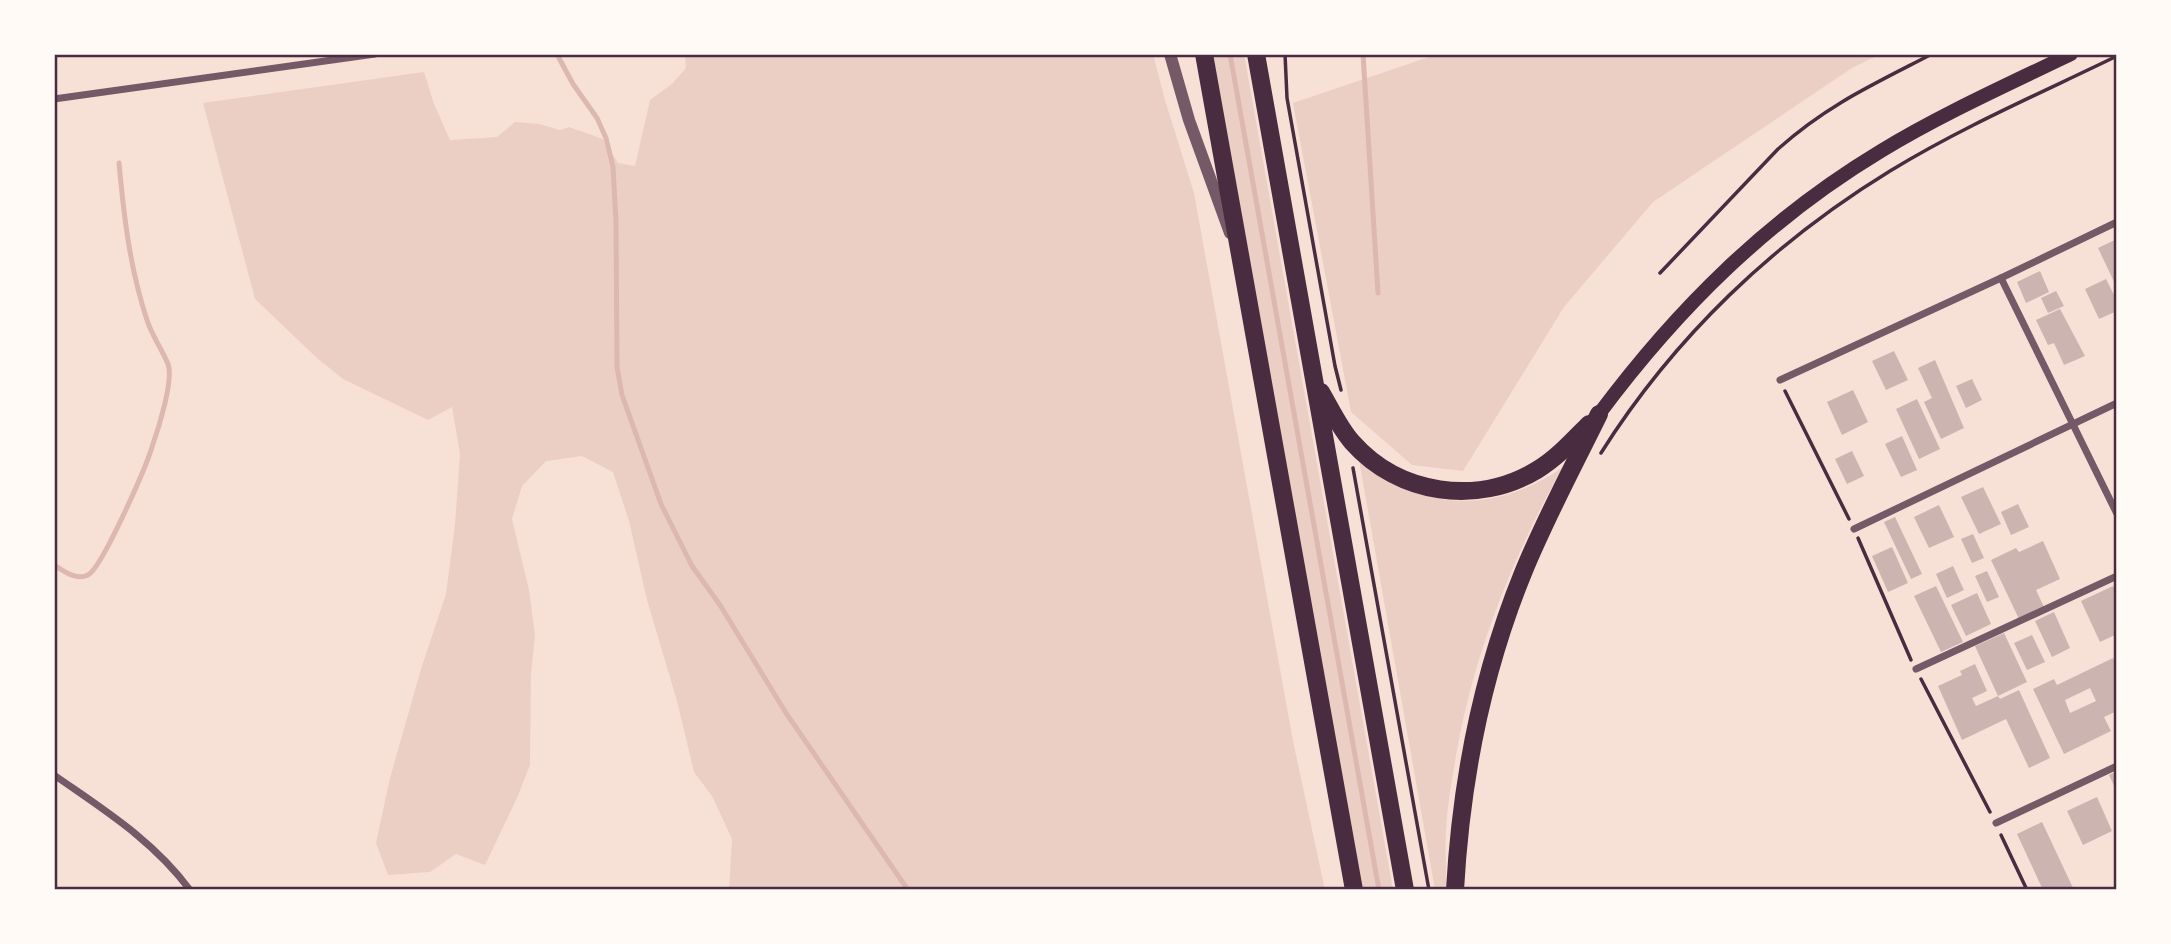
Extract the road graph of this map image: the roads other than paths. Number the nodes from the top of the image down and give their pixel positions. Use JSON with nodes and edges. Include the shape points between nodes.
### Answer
{"nodes":[{"id":1,"x":376,"y":54,"type":"edge"},
{"id":2,"x":1170,"y":54,"type":"edge"},
{"id":3,"x":1204,"y":54,"type":"edge"},
{"id":4,"x":1256,"y":54,"type":"edge"},
{"id":5,"x":2071,"y":54,"type":"edge"},
{"id":6,"x":54,"y":99,"type":"edge"},
{"id":7,"x":2117,"y":222,"type":"edge"},
{"id":8,"x":1241,"y":265,"type":"junction"},
{"id":9,"x":2001,"y":278,"type":"junction"},
{"id":10,"x":1314,"y":379,"type":"junction"},
{"id":11,"x":1780,"y":380,"type":"road end"},
{"id":12,"x":2117,"y":403,"type":"edge"},
{"id":13,"x":1599,"y":414,"type":"junction"},
{"id":14,"x":2072,"y":424,"type":"junction"},
{"id":15,"x":2117,"y":514,"type":"edge"},
{"id":16,"x":1854,"y":529,"type":"road end"},
{"id":17,"x":2117,"y":576,"type":"edge"},
{"id":18,"x":1916,"y":669,"type":"road end"},
{"id":19,"x":2117,"y":766,"type":"edge"},
{"id":20,"x":54,"y":775,"type":"edge"},
{"id":21,"x":1996,"y":823,"type":"road end"},
{"id":22,"x":190,"y":890,"type":"edge"},
{"id":23,"x":1354,"y":890,"type":"edge"},
{"id":24,"x":1405,"y":890,"type":"edge"},
{"id":25,"x":1455,"y":890,"type":"edge"}],
"edges":[{"from":1,"to":6,"type":"street"},
{"from":2,"to":8,"type":"street"},
{"from":3,"to":8,"type":"main road"},
{"from":4,"to":10,"type":"main road"},
{"from":5,"to":13,"type":"main road","via":[[1923,127],[1800,205],[1692,302]]},
{"from":7,"to":9,"type":"street"},
{"from":8,"to":23,"type":"main road"},
{"from":9,"to":11,"type":"street"},
{"from":9,"to":14,"type":"street"},
{"from":10,"to":13,"type":"main road","via":[[1341,426],[1378,465],[1410,482],[1445,491],[1485,490],[1522,478],[1556,457]]},
{"from":10,"to":24,"type":"main road"},
{"from":12,"to":14,"type":"street"},
{"from":13,"to":25,"type":"main road","via":[[1536,542],[1492,661],[1467,774]]},
{"from":14,"to":15,"type":"street"},
{"from":14,"to":16,"type":"street"},
{"from":17,"to":18,"type":"street"},
{"from":19,"to":21,"type":"street"},
{"from":20,"to":22,"type":"street","via":[[112,813]]}]}
